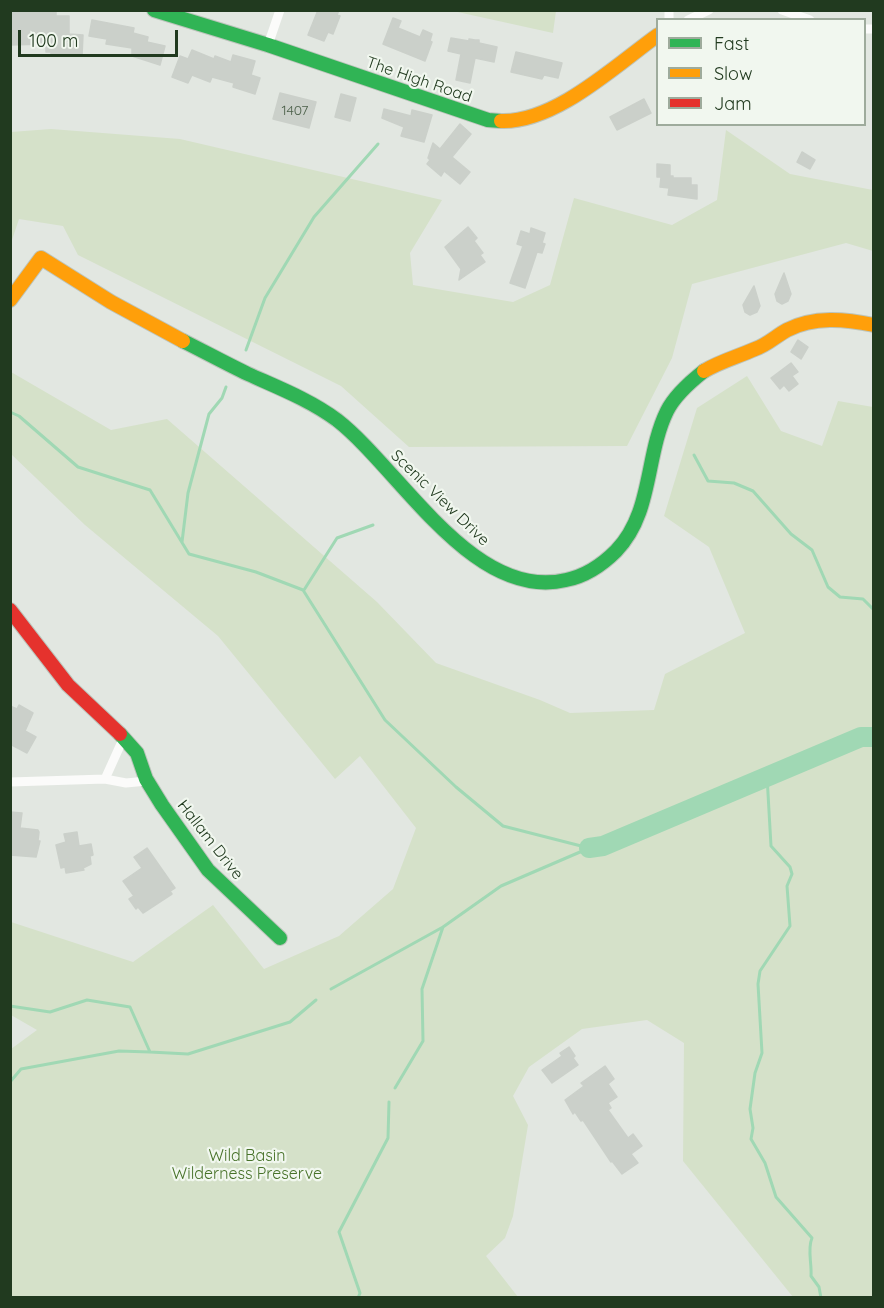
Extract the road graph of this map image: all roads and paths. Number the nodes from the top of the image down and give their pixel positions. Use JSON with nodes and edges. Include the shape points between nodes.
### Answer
{"nodes":[{"id":1,"x":154,"y":10,"type":"edge"},
{"id":2,"x":280,"y":10,"type":"edge"},
{"id":3,"x":709,"y":10,"type":"edge"},
{"id":4,"x":782,"y":10,"type":"edge"},
{"id":5,"x":692,"y":18,"type":"edge"},
{"id":6,"x":804,"y":18,"type":"edge"},
{"id":7,"x":656,"y":36,"type":"edge"},
{"id":8,"x":268,"y":45,"type":"junction"},
{"id":9,"x":10,"y":300,"type":"edge"},
{"id":10,"x":873,"y":326,"type":"edge"},
{"id":11,"x":10,"y":610,"type":"edge"},
{"id":12,"x":124,"y":737,"type":"junction"},
{"id":13,"x":105,"y":779,"type":"junction"},
{"id":14,"x":147,"y":781,"type":"junction"},
{"id":15,"x":10,"y":782,"type":"edge"},
{"id":16,"x":280,"y":938,"type":"dead end"}],
"edges":[{"from":1,"to":8,"type":"street","name":"The High Road"},
{"from":2,"to":8,"type":"street"},
{"from":3,"to":5,"type":"street"},
{"from":4,"to":6,"type":"street"},
{"from":7,"to":8,"type":"street","name":"The High Road","via":[[567,99],[519,120],[488,120]]},
{"from":9,"to":10,"type":"street","name":"Scenic View Drive","via":[[41,258],[157,326],[321,409],[359,440],[418,504],[476,558],[513,578],[547,583],[580,576],[598,567],[628,539],[643,503],[664,419],[693,380],[792,327],[844,320]]},
{"from":11,"to":12,"type":"street","name":"Hallam Drive","via":[[68,685]]},
{"from":12,"to":13,"type":"street"},
{"from":12,"to":14,"type":"street","name":"Hallam Drive","via":[[136,753]]},
{"from":13,"to":14,"type":"street"},
{"from":13,"to":15,"type":"street"},
{"from":14,"to":16,"type":"street","name":"Hallam Drive","via":[[208,870]]}]}
